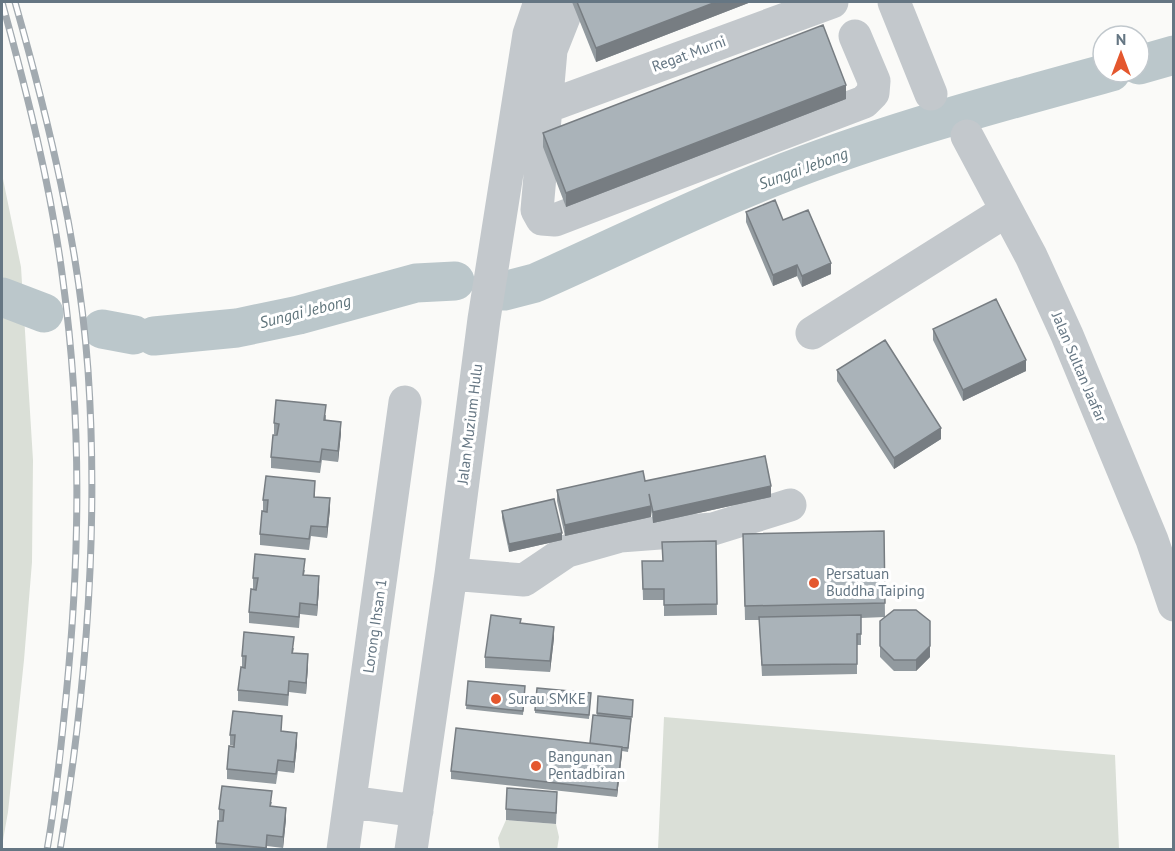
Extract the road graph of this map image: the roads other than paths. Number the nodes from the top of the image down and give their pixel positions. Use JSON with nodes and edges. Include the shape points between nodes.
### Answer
{"nodes":[{"id":1,"x":540,"y":2,"type":"edge"},
{"id":2,"x":570,"y":2,"type":"edge"},
{"id":3,"x":832,"y":2,"type":"edge"},
{"id":4,"x":894,"y":2,"type":"edge"},
{"id":5,"x":855,"y":36,"type":"dead end"},
{"id":6,"x":932,"y":94,"type":"dead end"},
{"id":7,"x":546,"y":107,"type":"junction"},
{"id":8,"x":967,"y":136,"type":"dead end"},
{"id":9,"x":1005,"y":211,"type":"junction"},
{"id":10,"x":812,"y":333,"type":"dead end"},
{"id":11,"x":405,"y":402,"type":"dead end"},
{"id":12,"x":790,"y":505,"type":"dead end"},
{"id":13,"x":452,"y":574,"type":"junction"},
{"id":14,"x":1173,"y":605,"type":"edge"},
{"id":15,"x":351,"y":802,"type":"junction"},
{"id":16,"x":417,"y":811,"type":"junction"},
{"id":17,"x":344,"y":849,"type":"edge"},
{"id":18,"x":411,"y":849,"type":"edge"}],
"edges":[{"from":1,"to":13,"type":"street","name":"Jalan Muzium Hulu","via":[[529,34],[515,115]]},
{"from":2,"to":7,"type":"street","via":[[551,50]]},
{"from":3,"to":7,"type":"street","name":"Regat Murni"},
{"from":4,"to":6,"type":"street"},
{"from":5,"to":7,"type":"street","via":[[874,81],[873,93],[864,102],[555,220],[542,219],[537,210]]},
{"from":8,"to":9,"type":"street","name":"Jalan Sultan Jaafar"},
{"from":9,"to":10,"type":"street"},
{"from":9,"to":14,"type":"street","name":"Jalan Sultan Jaafar","via":[[1032,256],[1067,335],[1152,540]]},
{"from":11,"to":15,"type":"street","name":"Lorong Ihsan 1"},
{"from":12,"to":13,"type":"street","via":[[713,529],[620,536],[567,551],[524,580]]},
{"from":13,"to":16,"type":"street","name":"Jalan Muzium Hulu"},
{"from":15,"to":16,"type":"street"},
{"from":15,"to":17,"type":"street","name":"Lorong Ihsan 1"},
{"from":16,"to":18,"type":"street","name":"Jalan Muzium Hulu"}]}
